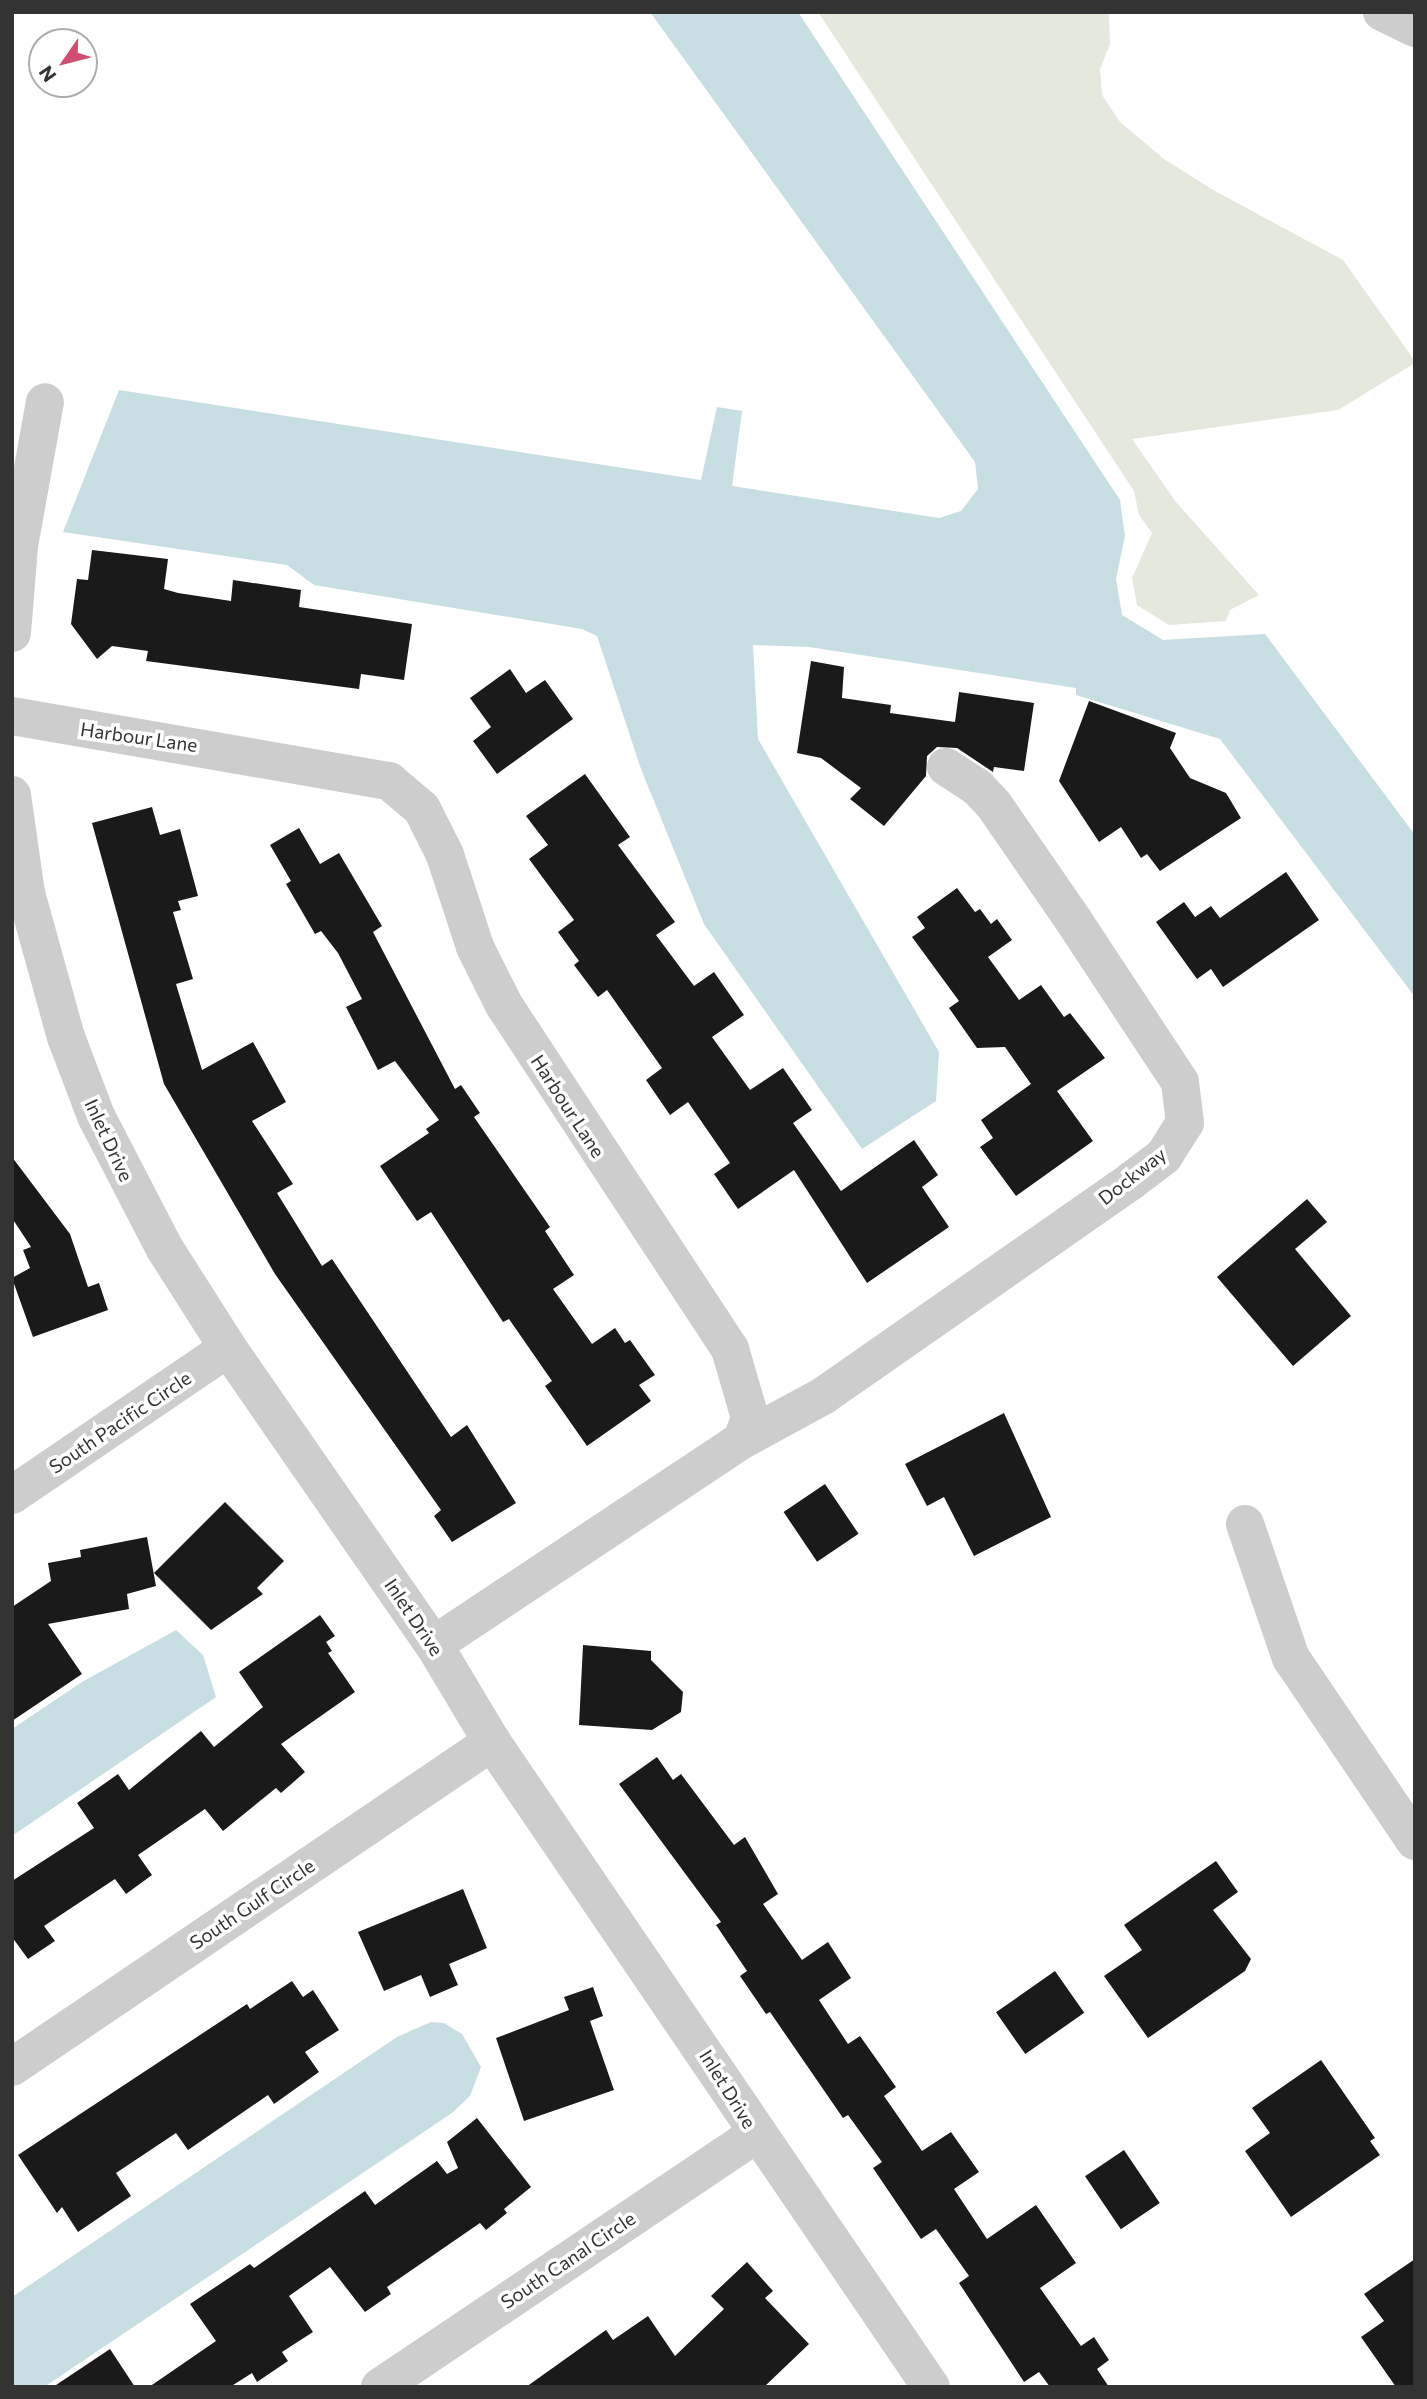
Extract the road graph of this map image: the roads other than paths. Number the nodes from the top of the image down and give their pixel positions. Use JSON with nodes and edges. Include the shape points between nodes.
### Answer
{"nodes":[{"id":1,"x":1382,"y":12,"type":"edge"},
{"id":2,"x":1415,"y":28,"type":"edge"},
{"id":3,"x":45,"y":402,"type":"dead end"},
{"id":4,"x":12,"y":633,"type":"edge"},
{"id":5,"x":12,"y":716,"type":"edge"},
{"id":6,"x":946,"y":767,"type":"dead end"},
{"id":7,"x":12,"y":795,"type":"edge"},
{"id":8,"x":228,"y":1348,"type":"junction"},
{"id":9,"x":742,"y":1440,"type":"junction"},
{"id":10,"x":12,"y":1495,"type":"edge"},
{"id":11,"x":1245,"y":1524,"type":"dead end"},
{"id":12,"x":434,"y":1645,"type":"junction"},
{"id":13,"x":492,"y":1742,"type":"junction"},
{"id":14,"x":1415,"y":1841,"type":"edge"},
{"id":15,"x":12,"y":2067,"type":"edge"},
{"id":16,"x":756,"y":2134,"type":"junction"},
{"id":17,"x":380,"y":2387,"type":"edge"},
{"id":18,"x":931,"y":2387,"type":"edge"}],
"edges":[{"from":1,"to":2,"type":"street"},
{"from":3,"to":4,"type":"street","via":[[19,546]]},
{"from":5,"to":9,"type":"street","name":"Harbour Lane","via":[[389,781],[422,809],[445,855],[475,947],[504,1005],[730,1349],[751,1418]]},
{"from":6,"to":9,"type":"street","name":"Dockway","via":[[977,787],[994,805],[1074,920],[1180,1082],[1185,1123],[1164,1156],[1131,1181],[823,1396]]},
{"from":7,"to":8,"type":"street","name":"Inlet Drive","via":[[26,892],[65,1037],[128,1181]]},
{"from":8,"to":10,"type":"street","name":"South Pacific Circle"},
{"from":8,"to":12,"type":"street","name":"Inlet Drive"},
{"from":9,"to":12,"type":"street"},
{"from":11,"to":14,"type":"street","via":[[1291,1658]]},
{"from":12,"to":13,"type":"street","name":"Inlet Drive"},
{"from":13,"to":15,"type":"street","name":"South Gulf Circle"},
{"from":13,"to":16,"type":"street","name":"Inlet Drive","via":[[706,2052]]},
{"from":16,"to":17,"type":"street","name":"South Canal Circle"},
{"from":16,"to":18,"type":"street","name":"Inlet Drive"}]}
